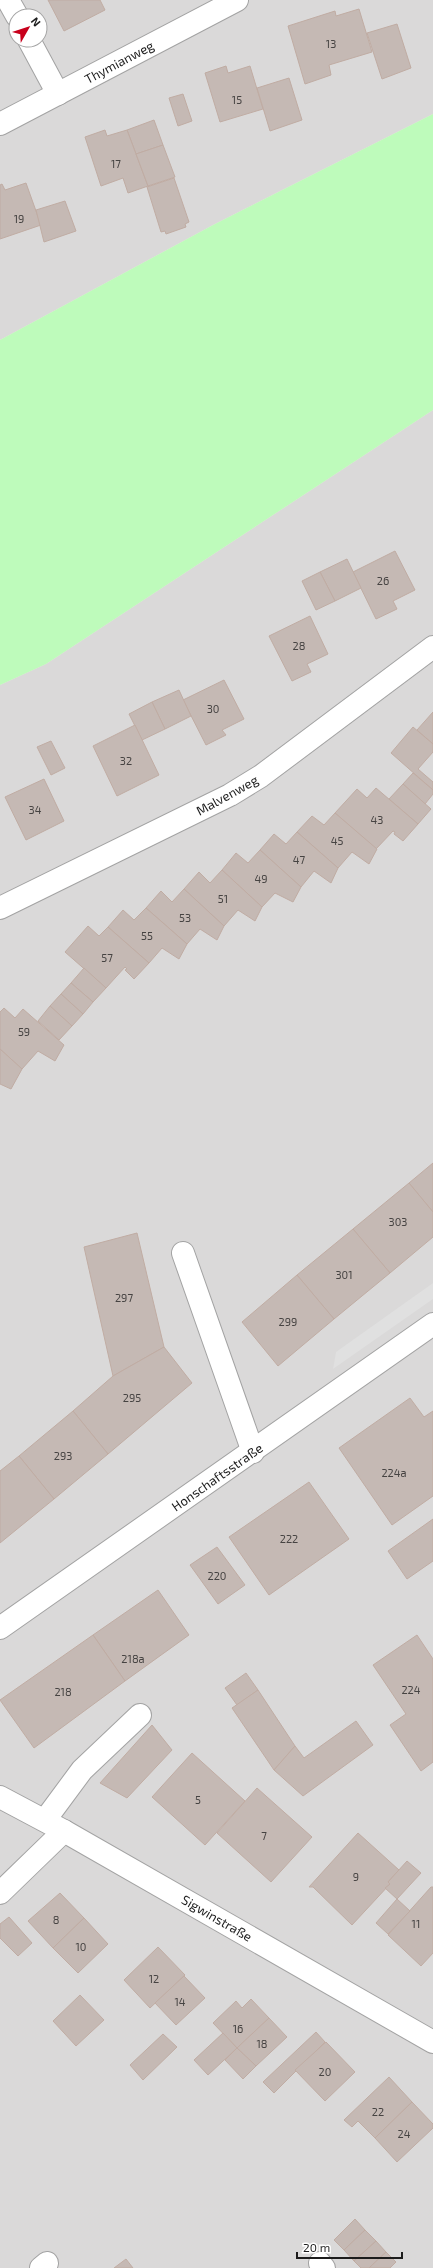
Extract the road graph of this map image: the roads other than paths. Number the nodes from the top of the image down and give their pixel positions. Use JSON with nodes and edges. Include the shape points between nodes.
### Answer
{"nodes":[{"id":1,"x":237,"y":0,"type":"edge"},
{"id":2,"x":33,"y":48,"type":"edge"},
{"id":3,"x":58,"y":94,"type":"junction"},
{"id":4,"x":0,"y":124,"type":"edge"},
{"id":5,"x":433,"y":647,"type":"edge"},
{"id":6,"x":0,"y":908,"type":"edge"},
{"id":7,"x":183,"y":1253,"type":"dead end"},
{"id":8,"x":433,"y":1324,"type":"edge"},
{"id":9,"x":253,"y":1452,"type":"junction"},
{"id":10,"x":0,"y":1628,"type":"edge"},
{"id":11,"x":140,"y":1715,"type":"dead end"},
{"id":12,"x":1,"y":1796,"type":"edge"},
{"id":13,"x":45,"y":1820,"type":"junction"},
{"id":14,"x":64,"y":1831,"type":"junction"},
{"id":15,"x":0,"y":1893,"type":"edge"},
{"id":16,"x":433,"y":2042,"type":"edge"}],
"edges":[{"from":1,"to":3,"type":"street","name":"Thymianweg"},
{"from":2,"to":3,"type":"street"},
{"from":3,"to":4,"type":"street","name":"Thymianweg"},
{"from":5,"to":6,"type":"street","name":"Malvenweg","via":[[261,776],[230,795]]},
{"from":7,"to":9,"type":"street"},
{"from":8,"to":9,"type":"street","name":"Honschaftsstraße"},
{"from":9,"to":10,"type":"street","name":"Honschaftsstraße"},
{"from":11,"to":13,"type":"street","via":[[82,1770]]},
{"from":12,"to":13,"type":"street","name":"Sigwinstraße"},
{"from":13,"to":14,"type":"street","name":"Sigwinstraße"},
{"from":14,"to":15,"type":"street"},
{"from":14,"to":16,"type":"street","name":"Sigwinstraße"}]}
